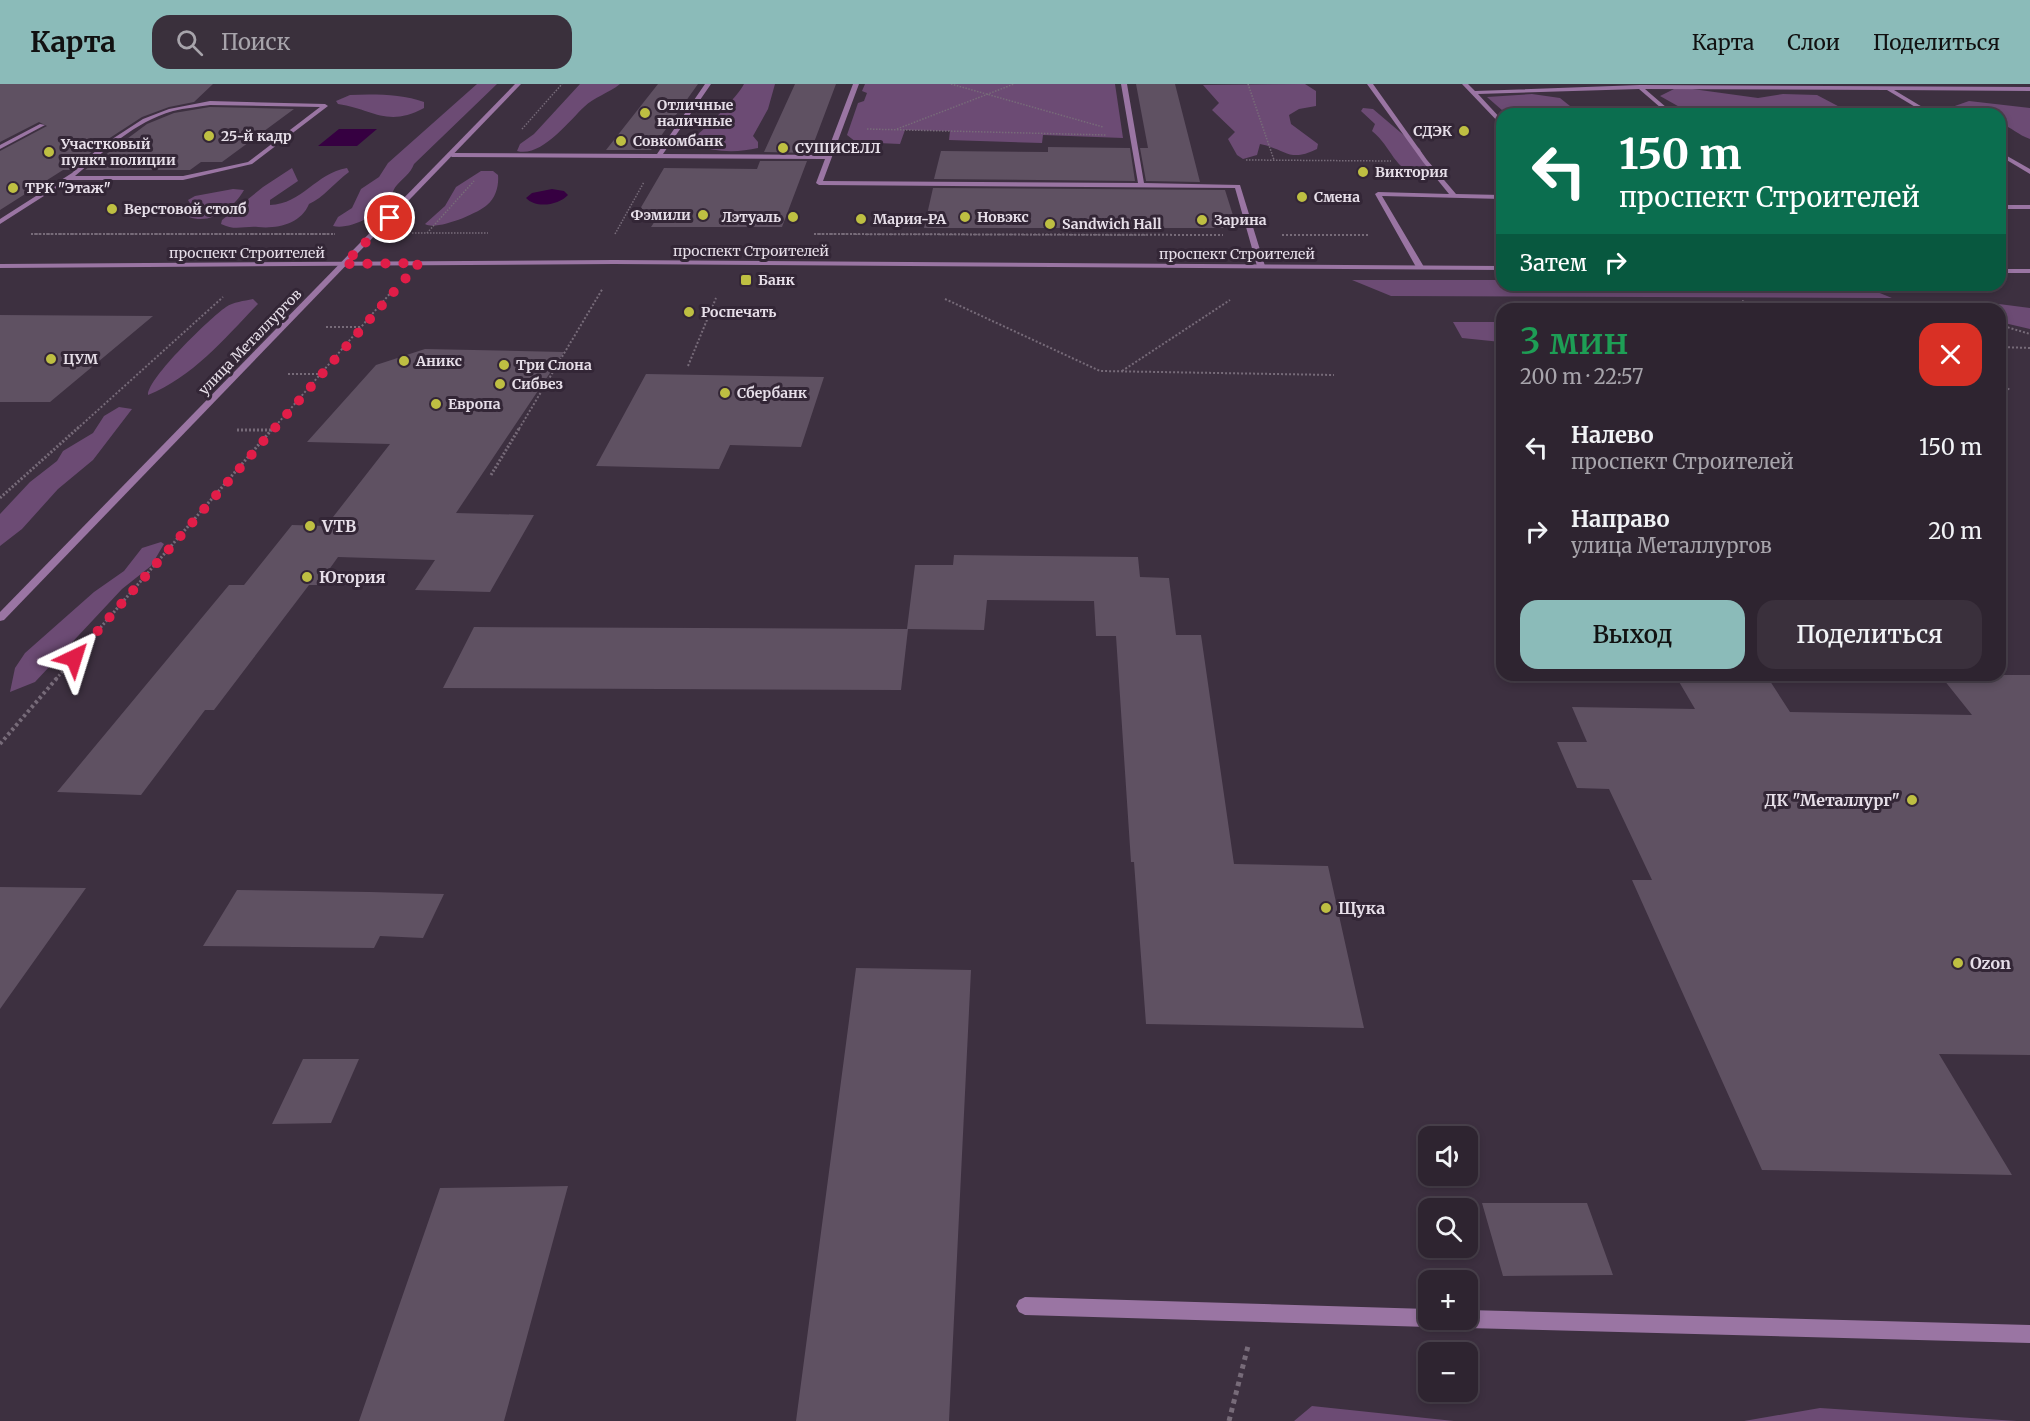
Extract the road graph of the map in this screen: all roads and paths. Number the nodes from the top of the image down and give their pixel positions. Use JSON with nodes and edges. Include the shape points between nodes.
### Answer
{"nodes":[{"id":1,"x":518,"y":84,"type":"edge"},
{"id":2,"x":708,"y":84,"type":"edge"},
{"id":3,"x":856,"y":84,"type":"edge"},
{"id":4,"x":951,"y":84,"type":"edge"},
{"id":5,"x":1014,"y":84,"type":"edge"},
{"id":6,"x":1124,"y":84,"type":"edge"},
{"id":7,"x":1248,"y":84,"type":"edge"},
{"id":8,"x":1370,"y":84,"type":"edge"},
{"id":9,"x":1465,"y":84,"type":"edge"},
{"id":10,"x":1640,"y":87,"type":"junction"},
{"id":11,"x":1888,"y":88,"type":"junction"},
{"id":12,"x":2030,"y":89,"type":"edge"},
{"id":13,"x":1474,"y":93,"type":"junction"},
{"id":14,"x":987,"y":94,"type":"junction"},
{"id":15,"x":1664,"y":108,"type":"edge"},
{"id":16,"x":1921,"y":108,"type":"edge"},
{"id":17,"x":1496,"y":117,"type":"edge"},
{"id":18,"x":42,"y":125,"type":"dead end"},
{"id":19,"x":840,"y":129,"type":"junction"},
{"id":20,"x":893,"y":130,"type":"junction"},
{"id":21,"x":1133,"y":136,"type":"junction"},
{"id":22,"x":0,"y":147,"type":"edge"},
{"id":23,"x":452,"y":155,"type":"junction"},
{"id":24,"x":658,"y":157,"type":"junction"},
{"id":25,"x":829,"y":157,"type":"junction"},
{"id":26,"x":2006,"y":158,"type":"edge"},
{"id":27,"x":1240,"y":160,"type":"dead end"},
{"id":28,"x":1274,"y":160,"type":"junction"},
{"id":29,"x":1425,"y":161,"type":"junction"},
{"id":30,"x":2030,"y":172,"type":"edge"},
{"id":31,"x":67,"y":178,"type":"junction"},
{"id":32,"x":1141,"y":185,"type":"junction"},
{"id":33,"x":1454,"y":196,"type":"junction"},
{"id":34,"x":1496,"y":197,"type":"edge"},
{"id":35,"x":2006,"y":207,"type":"edge"},
{"id":36,"x":2030,"y":207,"type":"edge"},
{"id":37,"x":0,"y":222,"type":"edge"},
{"id":38,"x":443,"y":233,"type":"dead end"},
{"id":39,"x":615,"y":234,"type":"dead end"},
{"id":40,"x":419,"y":263,"type":"junction"},
{"id":41,"x":344,"y":264,"type":"junction"},
{"id":42,"x":0,"y":266,"type":"edge"},
{"id":43,"x":1261,"y":266,"type":"junction"},
{"id":44,"x":1420,"y":267,"type":"junction"},
{"id":45,"x":1496,"y":268,"type":"edge"},
{"id":46,"x":2006,"y":272,"type":"edge"},
{"id":47,"x":2030,"y":272,"type":"edge"},
{"id":48,"x":224,"y":297,"type":"dead end"},
{"id":49,"x":716,"y":298,"type":"dead end"},
{"id":50,"x":945,"y":299,"type":"dead end"},
{"id":51,"x":1230,"y":300,"type":"dead end"},
{"id":52,"x":597,"y":302,"type":"dead end"},
{"id":53,"x":1742,"y":302,"type":"dead end"},
{"id":54,"x":1925,"y":302,"type":"dead end"},
{"id":55,"x":1745,"y":303,"type":"edge"},
{"id":56,"x":1928,"y":303,"type":"edge"},
{"id":57,"x":326,"y":327,"type":"dead end"},
{"id":58,"x":361,"y":327,"type":"junction"},
{"id":59,"x":2006,"y":327,"type":"edge"},
{"id":60,"x":2030,"y":334,"type":"edge"},
{"id":61,"x":2006,"y":347,"type":"edge"},
{"id":62,"x":2030,"y":348,"type":"edge"},
{"id":63,"x":688,"y":366,"type":"dead end"},
{"id":64,"x":1121,"y":371,"type":"junction"},
{"id":65,"x":288,"y":374,"type":"dead end"},
{"id":66,"x":320,"y":374,"type":"junction"},
{"id":67,"x":1334,"y":375,"type":"dead end"},
{"id":68,"x":2006,"y":388,"type":"edge"},
{"id":69,"x":2011,"y":390,"type":"dead end"},
{"id":70,"x":237,"y":430,"type":"dead end"},
{"id":71,"x":271,"y":430,"type":"junction"},
{"id":72,"x":490,"y":474,"type":"dead end"},
{"id":73,"x":0,"y":498,"type":"edge"},
{"id":74,"x":0,"y":618,"type":"edge"},
{"id":75,"x":0,"y":744,"type":"edge"},
{"id":76,"x":1338,"y":910,"type":"dead end"},
{"id":77,"x":1367,"y":910,"type":"dead end"},
{"id":78,"x":1025,"y":1306,"type":"dead end"},
{"id":79,"x":1257,"y":1313,"type":"junction"},
{"id":80,"x":1418,"y":1318,"type":"edge"},
{"id":81,"x":1478,"y":1319,"type":"edge"},
{"id":82,"x":2030,"y":1334,"type":"edge"},
{"id":83,"x":1229,"y":1421,"type":"edge"}],
"edges":[{"from":1,"to":23,"type":"street","name":"улица Металлургов"},
{"from":2,"to":24,"type":"street"},
{"from":3,"to":19,"type":"street"},
{"from":4,"to":14,"type":"path"},
{"from":5,"to":14,"type":"path"},
{"from":6,"to":21,"type":"street"},
{"from":7,"to":28,"type":"path"},
{"from":8,"to":29,"type":"street"},
{"from":9,"to":13,"type":"street"},
{"from":10,"to":11,"type":"street"},
{"from":10,"to":13,"type":"street"},
{"from":10,"to":15,"type":"street"},
{"from":11,"to":12,"type":"street"},
{"from":11,"to":16,"type":"street"},
{"from":13,"to":17,"type":"street"},
{"from":14,"to":20,"type":"path"},
{"from":14,"to":21,"type":"path"},
{"from":18,"to":22,"type":"street"},
{"from":19,"to":20,"type":"path"},
{"from":19,"to":25,"type":"street"},
{"from":20,"to":21,"type":"path"},
{"from":21,"to":32,"type":"street"},
{"from":23,"to":24,"type":"street"},
{"from":23,"to":41,"type":"street","name":"улица Металлургов"},
{"from":24,"to":25,"type":"street"},
{"from":24,"to":39,"type":"path"},
{"from":25,"to":32,"type":"street","via":[[819,183]]},
{"from":26,"to":30,"type":"street"},
{"from":27,"to":28,"type":"path"},
{"from":28,"to":29,"type":"path"},
{"from":29,"to":33,"type":"street"},
{"from":31,"to":31,"type":"street","via":[[102,148],[145,120],[171,110],[210,103],[325,106],[250,163],[183,178]]},
{"from":31,"to":37,"type":"street"},
{"from":32,"to":43,"type":"street","via":[[1238,186]]},
{"from":33,"to":34,"type":"street"},
{"from":33,"to":44,"type":"street","via":[[1378,194]]},
{"from":35,"to":36,"type":"street"},
{"from":38,"to":40,"type":"path"},
{"from":40,"to":41,"type":"street","name":"проспект Строителей"},
{"from":40,"to":43,"type":"street","name":"проспект Строителей"},
{"from":40,"to":58,"type":"path"},
{"from":41,"to":42,"type":"street","name":"проспект Строителей"},
{"from":41,"to":74,"type":"street","name":"улица Металлургов"},
{"from":43,"to":44,"type":"street","name":"проспект Строителей"},
{"from":44,"to":45,"type":"street","name":"проспект Строителей"},
{"from":46,"to":47,"type":"street"},
{"from":48,"to":73,"type":"path"},
{"from":49,"to":63,"type":"path"},
{"from":50,"to":64,"type":"path","via":[[1100,371]]},
{"from":51,"to":64,"type":"path"},
{"from":52,"to":72,"type":"path"},
{"from":53,"to":55,"type":"path"},
{"from":54,"to":56,"type":"path"},
{"from":57,"to":58,"type":"path"},
{"from":58,"to":66,"type":"path"},
{"from":59,"to":60,"type":"path"},
{"from":61,"to":62,"type":"path"},
{"from":64,"to":67,"type":"path"},
{"from":65,"to":66,"type":"path"},
{"from":66,"to":71,"type":"path"},
{"from":68,"to":69,"type":"path"},
{"from":70,"to":71,"type":"path"},
{"from":71,"to":75,"type":"path"},
{"from":76,"to":77,"type":"path"},
{"from":78,"to":79,"type":"street"},
{"from":79,"to":80,"type":"street"},
{"from":79,"to":83,"type":"path"},
{"from":81,"to":82,"type":"street"}]}
